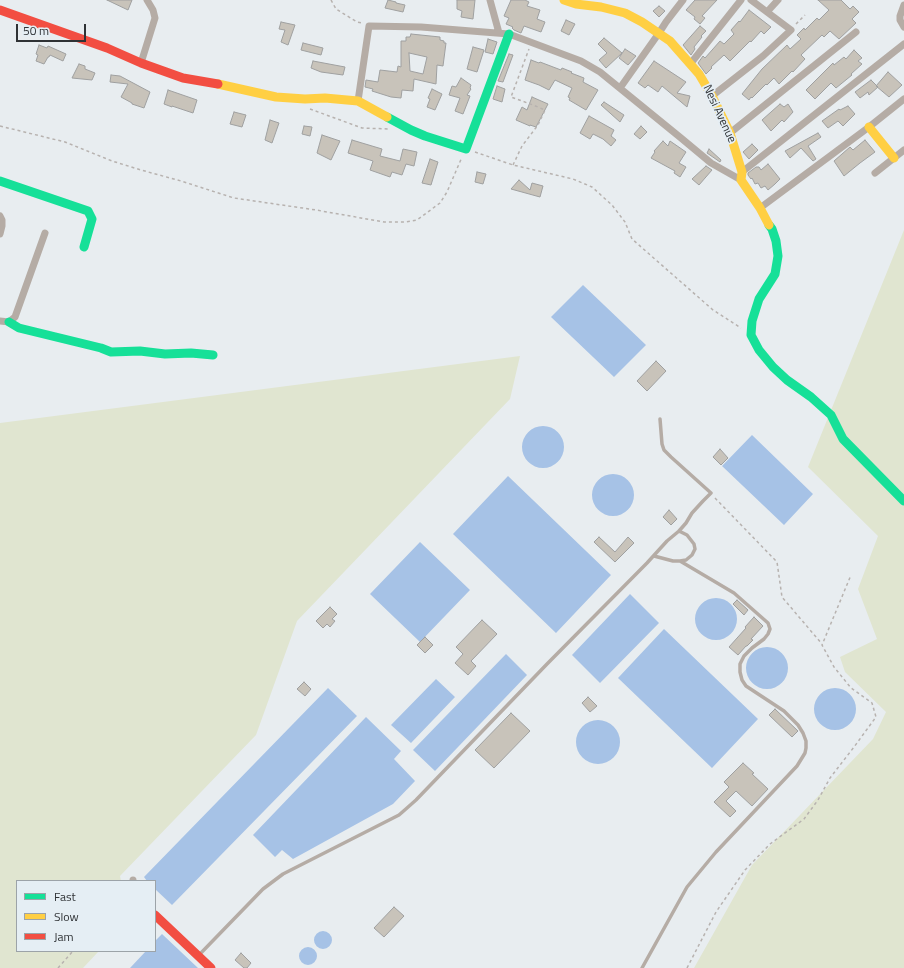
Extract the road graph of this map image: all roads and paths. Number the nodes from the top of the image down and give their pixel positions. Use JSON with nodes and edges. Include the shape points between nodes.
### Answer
{"nodes":[{"id":1,"x":147,"y":0,"type":"edge"},
{"id":2,"x":331,"y":0,"type":"edge"},
{"id":3,"x":490,"y":0,"type":"edge"},
{"id":4,"x":564,"y":0,"type":"edge"},
{"id":5,"x":683,"y":0,"type":"edge"},
{"id":6,"x":741,"y":0,"type":"edge"},
{"id":7,"x":751,"y":0,"type":"edge"},
{"id":8,"x":778,"y":0,"type":"edge"},
{"id":9,"x":588,"y":3,"type":"edge"},
{"id":10,"x":904,"y":6,"type":"edge"},
{"id":11,"x":0,"y":10,"type":"edge"},
{"id":12,"x":767,"y":12,"type":"junction"},
{"id":13,"x":805,"y":15,"type":"dead end"},
{"id":14,"x":369,"y":26,"type":"junction"},
{"id":15,"x":904,"y":27,"type":"edge"},
{"id":16,"x":791,"y":30,"type":"junction"},
{"id":17,"x":856,"y":32,"type":"dead end"},
{"id":18,"x":499,"y":33,"type":"junction"},
{"id":19,"x":659,"y":33,"type":"junction"},
{"id":20,"x":509,"y":34,"type":"junction"},
{"id":21,"x":532,"y":42,"type":"junction"},
{"id":22,"x":904,"y":44,"type":"edge"},
{"id":23,"x":142,"y":63,"type":"junction"},
{"id":24,"x":691,"y":63,"type":"junction"},
{"id":25,"x":620,"y":88,"type":"junction"},
{"id":26,"x":712,"y":96,"type":"junction"},
{"id":27,"x":904,"y":99,"type":"edge"},
{"id":28,"x":358,"y":101,"type":"junction"},
{"id":29,"x":305,"y":107,"type":"dead end"},
{"id":30,"x":0,"y":126,"type":"edge"},
{"id":31,"x":869,"y":127,"type":"junction"},
{"id":32,"x":390,"y":129,"type":"dead end"},
{"id":33,"x":730,"y":133,"type":"junction"},
{"id":34,"x":466,"y":149,"type":"junction"},
{"id":35,"x":904,"y":150,"type":"edge"},
{"id":36,"x":894,"y":158,"type":"junction"},
{"id":37,"x":513,"y":165,"type":"junction"},
{"id":38,"x":875,"y":173,"type":"dead end"},
{"id":39,"x":741,"y":176,"type":"junction"},
{"id":40,"x":0,"y":181,"type":"edge"},
{"id":41,"x":760,"y":208,"type":"junction"},
{"id":42,"x":0,"y":216,"type":"edge"},
{"id":43,"x":45,"y":233,"type":"dead end"},
{"id":44,"x":0,"y":234,"type":"edge"},
{"id":45,"x":84,"y":247,"type":"dead end"},
{"id":46,"x":5,"y":321,"type":"edge"},
{"id":47,"x":751,"y":335,"type":"junction"},
{"id":48,"x":213,"y":355,"type":"dead end"},
{"id":49,"x":660,"y":419,"type":"dead end"},
{"id":50,"x":711,"y":493,"type":"junction"},
{"id":51,"x":904,"y":501,"type":"edge"},
{"id":52,"x":679,"y":531,"type":"junction"},
{"id":53,"x":654,"y":556,"type":"junction"},
{"id":54,"x":680,"y":561,"type":"junction"},
{"id":55,"x":851,"y":575,"type":"dead end"},
{"id":56,"x":822,"y":645,"type":"junction"},
{"id":57,"x":156,"y":916,"type":"edge"},
{"id":58,"x":72,"y":952,"type":"edge"},
{"id":59,"x":198,"y":956,"type":"junction"},
{"id":60,"x":58,"y":968,"type":"edge"},
{"id":61,"x":211,"y":968,"type":"edge"},
{"id":62,"x":642,"y":968,"type":"edge"},
{"id":63,"x":687,"y":968,"type":"edge"}],
"edges":[{"from":1,"to":23,"type":"street","via":[[155,18]]},
{"from":2,"to":14,"type":"path","via":[[336,8],[357,22]]},
{"from":3,"to":18,"type":"street"},
{"from":4,"to":9,"type":"street","name":"Nesi Avenue","via":[[576,4]]},
{"from":5,"to":19,"type":"street"},
{"from":6,"to":24,"type":"street"},
{"from":7,"to":12,"type":"street"},
{"from":8,"to":12,"type":"street"},
{"from":9,"to":19,"type":"street","name":"Nesi Avenue","via":[[624,13]]},
{"from":10,"to":15,"type":"street","via":[[900,20]]},
{"from":11,"to":23,"type":"street"},
{"from":12,"to":16,"type":"street"},
{"from":13,"to":16,"type":"path"},
{"from":14,"to":18,"type":"street"},
{"from":14,"to":28,"type":"street"},
{"from":16,"to":26,"type":"street","via":[[763,56]]},
{"from":17,"to":33,"type":"street"},
{"from":18,"to":20,"type":"street"},
{"from":19,"to":24,"type":"street","name":"Nesi Avenue"},
{"from":19,"to":25,"type":"street"},
{"from":20,"to":21,"type":"street"},
{"from":20,"to":34,"type":"street"},
{"from":21,"to":25,"type":"street","via":[[581,60]]},
{"from":21,"to":37,"type":"path","via":[[511,97],[545,110]]},
{"from":22,"to":39,"type":"street"},
{"from":23,"to":28,"type":"street","via":[[183,78],[276,97]]},
{"from":24,"to":26,"type":"street","name":"Nesi Avenue"},
{"from":25,"to":39,"type":"street","via":[[711,163]]},
{"from":26,"to":33,"type":"street","name":"Nesi Avenue"},
{"from":27,"to":31,"type":"street"},
{"from":28,"to":34,"type":"street","via":[[410,130]]},
{"from":29,"to":32,"type":"path","via":[[362,128]]},
{"from":30,"to":34,"type":"path","via":[[65,142],[112,161],[234,198],[384,222],[417,220],[440,203]]},
{"from":31,"to":36,"type":"street"},
{"from":31,"to":41,"type":"street"},
{"from":33,"to":39,"type":"street","name":"Nesi Avenue"},
{"from":34,"to":37,"type":"path"},
{"from":35,"to":36,"type":"street"},
{"from":36,"to":38,"type":"street"},
{"from":37,"to":47,"type":"path","via":[[573,179],[592,188],[612,205],[625,222],[632,239],[713,310]]},
{"from":39,"to":41,"type":"street","name":"Nesi Avenue"},
{"from":40,"to":45,"type":"street","via":[[88,211],[92,219]]},
{"from":41,"to":47,"type":"street","name":"Nesi Avenue","via":[[772,229],[778,256],[774,274],[755,310]]},
{"from":42,"to":44,"type":"street"},
{"from":43,"to":46,"type":"street","via":[[17,313],[15,317]]},
{"from":46,"to":48,"type":"street","via":[[19,328],[111,352]]},
{"from":47,"to":51,"type":"street","via":[[773,367],[831,415],[843,439]]},
{"from":49,"to":50,"type":"lane","via":[[664,450]]},
{"from":50,"to":52,"type":"lane"},
{"from":50,"to":56,"type":"path","via":[[777,562],[782,597]]},
{"from":52,"to":53,"type":"lane"},
{"from":52,"to":54,"type":"lane","via":[[687,535],[695,549],[686,560]]},
{"from":53,"to":54,"type":"lane"},
{"from":53,"to":59,"type":"lane","via":[[407,808],[283,874],[263,889]]},
{"from":54,"to":62,"type":"lane","via":[[734,593],[768,622],[768,634],[744,656],[740,664],[742,680],[746,686],[784,711],[798,725],[803,733],[806,748],[797,766],[716,852],[687,887]]},
{"from":55,"to":56,"type":"path"},
{"from":56,"to":63,"type":"path","via":[[834,667],[851,688],[872,703],[876,717],[830,778],[804,819],[770,844],[745,870],[716,912]]},
{"from":57,"to":59,"type":"street"},
{"from":58,"to":60,"type":"path"},
{"from":59,"to":61,"type":"street"}]}
